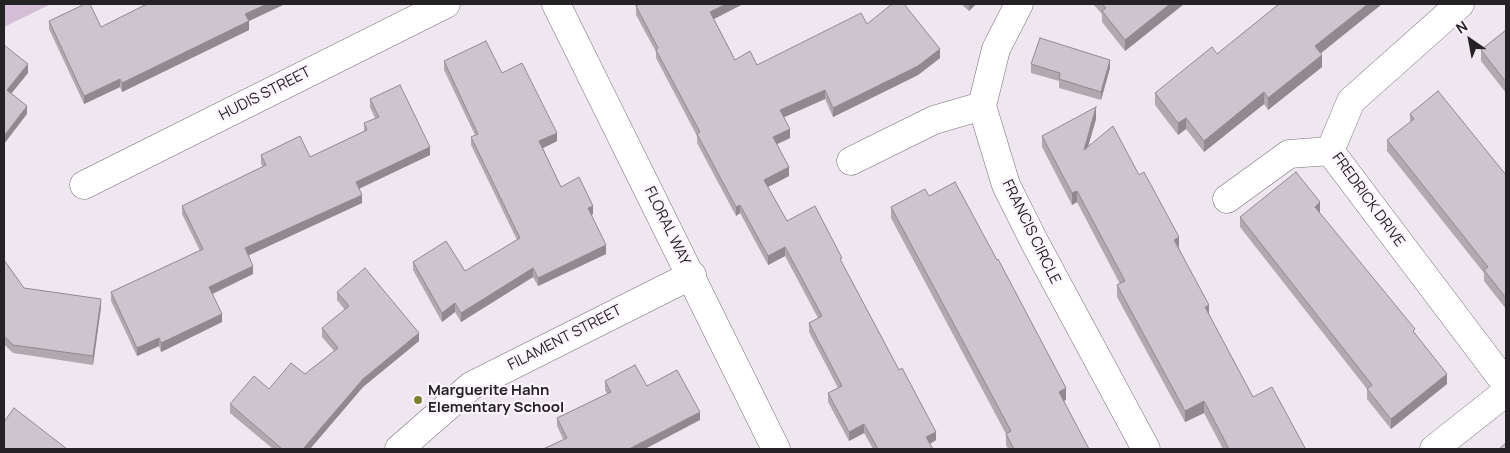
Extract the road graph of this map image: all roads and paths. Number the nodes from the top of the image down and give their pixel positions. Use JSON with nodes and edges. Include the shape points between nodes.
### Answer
{"nodes":[{"id":1,"x":446,"y":4,"type":"edge"},
{"id":2,"x":556,"y":4,"type":"edge"},
{"id":3,"x":1019,"y":4,"type":"edge"},
{"id":4,"x":1460,"y":4,"type":"edge"},
{"id":5,"x":982,"y":106,"type":"junction"},
{"id":6,"x":1330,"y":151,"type":"junction"},
{"id":7,"x":851,"y":161,"type":"dead end"},
{"id":8,"x":84,"y":185,"type":"dead end"},
{"id":9,"x":1227,"y":199,"type":"dead end"},
{"id":10,"x":692,"y":275,"type":"junction"},
{"id":11,"x":1506,"y":384,"type":"edge"},
{"id":12,"x":1506,"y":392,"type":"edge"},
{"id":13,"x":398,"y":449,"type":"edge"},
{"id":14,"x":776,"y":449,"type":"edge"},
{"id":15,"x":1146,"y":449,"type":"edge"},
{"id":16,"x":1434,"y":449,"type":"edge"}],
"edges":[{"from":1,"to":8,"type":"street","name":"HUDIS STREET"},
{"from":2,"to":10,"type":"street","name":"FLORAL WAY"},
{"from":3,"to":5,"type":"street","via":[[996,49]]},
{"from":4,"to":6,"type":"street","name":"FREDRICK DRIVE","via":[[1351,102]]},
{"from":5,"to":7,"type":"street","via":[[934,120]]},
{"from":5,"to":15,"type":"street","name":"FRANCIS CIRCLE","via":[[1006,186]]},
{"from":6,"to":9,"type":"street","via":[[1289,154]]},
{"from":6,"to":11,"type":"street","name":"FREDRICK DRIVE"},
{"from":10,"to":13,"type":"street","name":"FILAMENT STREET","via":[[471,386]]},
{"from":10,"to":14,"type":"street","name":"FLORAL WAY"},
{"from":12,"to":16,"type":"street"}]}
